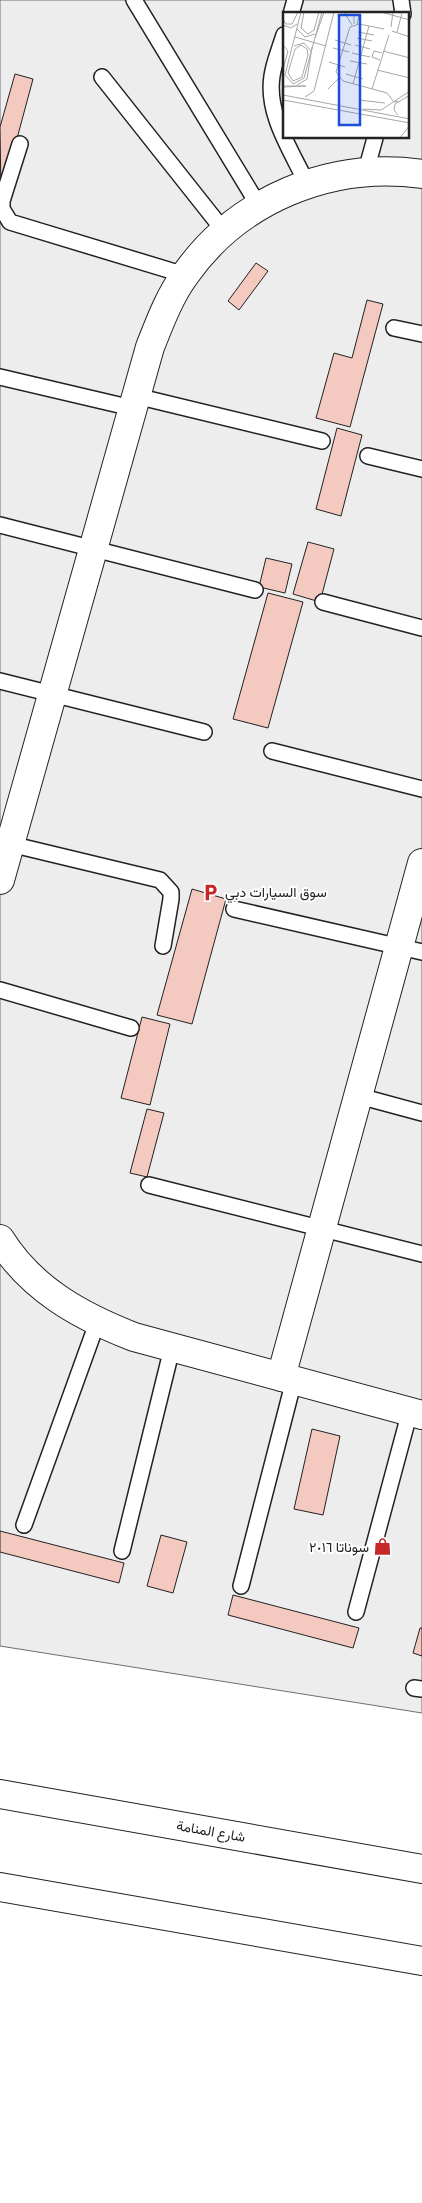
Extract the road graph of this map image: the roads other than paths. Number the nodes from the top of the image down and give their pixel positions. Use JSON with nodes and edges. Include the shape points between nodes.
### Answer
{"nodes":[{"id":1,"x":134,"y":0,"type":"edge"},
{"id":2,"x":283,"y":38,"type":"edge"},
{"id":3,"x":102,"y":77,"type":"dead end"},
{"id":4,"x":283,"y":132,"type":"edge"},
{"id":5,"x":286,"y":139,"type":"edge"},
{"id":6,"x":375,"y":139,"type":"edge"},
{"id":7,"x":20,"y":144,"type":"dead end"},
{"id":8,"x":366,"y":172,"type":"junction"},
{"id":9,"x":422,"y":174,"type":"edge"},
{"id":10,"x":307,"y":184,"type":"junction"},
{"id":11,"x":259,"y":206,"type":"junction"},
{"id":12,"x":224,"y":231,"type":"junction"},
{"id":13,"x":185,"y":275,"type":"junction"},
{"id":14,"x":394,"y":328,"type":"dead end"},
{"id":15,"x":422,"y":334,"type":"edge"},
{"id":16,"x":0,"y":377,"type":"edge"},
{"id":17,"x":134,"y":402,"type":"junction"},
{"id":18,"x":322,"y":441,"type":"dead end"},
{"id":19,"x":368,"y":456,"type":"dead end"},
{"id":20,"x":422,"y":469,"type":"edge"},
{"id":21,"x":0,"y":524,"type":"edge"},
{"id":22,"x":92,"y":548,"type":"junction"},
{"id":23,"x":255,"y":590,"type":"dead end"},
{"id":24,"x":323,"y":602,"type":"dead end"},
{"id":25,"x":422,"y":628,"type":"edge"},
{"id":26,"x":0,"y":681,"type":"edge"},
{"id":27,"x":52,"y":694,"type":"junction"},
{"id":28,"x":204,"y":732,"type":"dead end"},
{"id":29,"x":272,"y":751,"type":"dead end"},
{"id":30,"x":422,"y":789,"type":"edge"},
{"id":31,"x":8,"y":838,"type":"edge"},
{"id":32,"x":422,"y":862,"type":"edge"},
{"id":33,"x":0,"y":880,"type":"edge"},
{"id":34,"x":234,"y":909,"type":"dead end"},
{"id":35,"x":163,"y":946,"type":"dead end"},
{"id":36,"x":410,"y":950,"type":"edge"},
{"id":37,"x":0,"y":990,"type":"edge"},
{"id":38,"x":131,"y":1028,"type":"dead end"},
{"id":39,"x":359,"y":1096,"type":"junction"},
{"id":40,"x":422,"y":1113,"type":"edge"},
{"id":41,"x":150,"y":1185,"type":"dead end"},
{"id":42,"x":322,"y":1229,"type":"junction"},
{"id":43,"x":422,"y":1254,"type":"edge"},
{"id":44,"x":4,"y":1255,"type":"edge"},
{"id":45,"x":96,"y":1323,"type":"junction"},
{"id":46,"x":172,"y":1348,"type":"junction"},
{"id":47,"x":287,"y":1379,"type":"junction"},
{"id":48,"x":416,"y":1413,"type":"edge"},
{"id":49,"x":24,"y":1525,"type":"dead end"},
{"id":50,"x":122,"y":1550,"type":"dead end"},
{"id":51,"x":241,"y":1586,"type":"dead end"},
{"id":52,"x":356,"y":1612,"type":"dead end"},
{"id":53,"x":0,"y":1794,"type":"edge"},
{"id":54,"x":422,"y":1869,"type":"edge"},
{"id":55,"x":0,"y":1887,"type":"edge"},
{"id":56,"x":422,"y":1961,"type":"edge"}],
"edges":[{"from":1,"to":11,"type":"lane"},
{"from":2,"to":4,"type":"lane","via":[[272,74],[271,92],[273,110]]},
{"from":3,"to":12,"type":"lane"},
{"from":5,"to":10,"type":"lane"},
{"from":6,"to":8,"type":"lane"},
{"from":7,"to":13,"type":"lane","via":[[2,201],[5,216],[10,222]]},
{"from":8,"to":9,"type":"street"},
{"from":8,"to":10,"type":"street","via":[[336,175]]},
{"from":10,"to":11,"type":"street"},
{"from":11,"to":12,"type":"street"},
{"from":12,"to":13,"type":"street"},
{"from":13,"to":17,"type":"street","via":[[164,310]]},
{"from":14,"to":15,"type":"lane"},
{"from":16,"to":17,"type":"lane"},
{"from":17,"to":18,"type":"lane"},
{"from":17,"to":22,"type":"street"},
{"from":19,"to":20,"type":"lane"},
{"from":21,"to":22,"type":"lane"},
{"from":22,"to":23,"type":"lane"},
{"from":22,"to":27,"type":"street"},
{"from":24,"to":25,"type":"lane"},
{"from":26,"to":27,"type":"lane"},
{"from":27,"to":28,"type":"lane"},
{"from":27,"to":31,"type":"street"},
{"from":29,"to":30,"type":"lane"},
{"from":31,"to":33,"type":"street"},
{"from":31,"to":35,"type":"lane","via":[[160,880],[171,892]]},
{"from":32,"to":36,"type":"street"},
{"from":34,"to":36,"type":"lane"},
{"from":36,"to":39,"type":"street"},
{"from":37,"to":38,"type":"lane"},
{"from":39,"to":40,"type":"lane"},
{"from":39,"to":42,"type":"street"},
{"from":41,"to":42,"type":"lane"},
{"from":42,"to":43,"type":"lane"},
{"from":42,"to":47,"type":"street"},
{"from":44,"to":45,"type":"street","via":[[64,1304]]},
{"from":45,"to":46,"type":"street"},
{"from":45,"to":49,"type":"lane"},
{"from":46,"to":47,"type":"street"},
{"from":46,"to":50,"type":"lane"},
{"from":47,"to":48,"type":"street"},
{"from":47,"to":51,"type":"lane"},
{"from":48,"to":52,"type":"lane"},
{"from":53,"to":54,"type":"street","name":"شارع المنامة"},
{"from":55,"to":56,"type":"street"}]}
